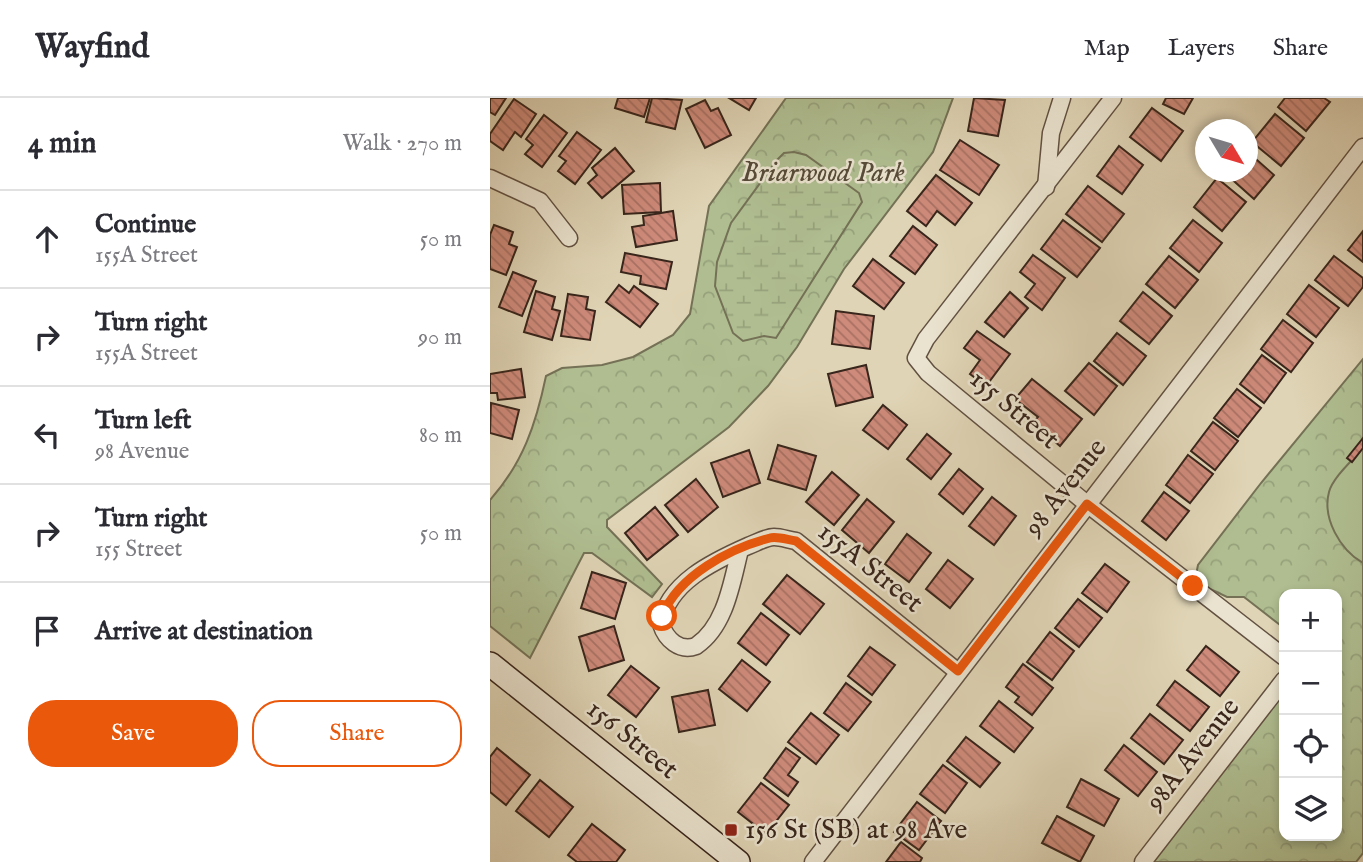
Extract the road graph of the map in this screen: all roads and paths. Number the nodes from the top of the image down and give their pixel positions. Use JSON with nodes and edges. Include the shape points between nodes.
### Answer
{"nodes":[{"id":1,"x":1062,"y":98,"type":"edge"},
{"id":2,"x":1113,"y":98,"type":"edge"},
{"id":3,"x":1363,"y":147,"type":"edge"},
{"id":4,"x":490,"y":178,"type":"edge"},
{"id":5,"x":1046,"y":187,"type":"junction"},
{"id":6,"x":569,"y":238,"type":"dead end"},
{"id":7,"x":1087,"y":504,"type":"junction"},
{"id":8,"x":740,"y":550,"type":"junction"},
{"id":9,"x":1279,"y":653,"type":"edge"},
{"id":10,"x":490,"y":664,"type":"edge"},
{"id":11,"x":958,"y":671,"type":"junction"},
{"id":12,"x":1279,"y":686,"type":"edge"},
{"id":13,"x":738,"y":862,"type":"edge"},
{"id":14,"x":813,"y":862,"type":"edge"},
{"id":15,"x":1143,"y":862,"type":"edge"}],
"edges":[{"from":1,"to":5,"type":"street","via":[[1051,133]]},
{"from":2,"to":5,"type":"street","name":"155 Street"},
{"from":3,"to":7,"type":"street","name":"98 Avenue"},
{"from":4,"to":6,"type":"street","via":[[540,201]]},
{"from":5,"to":7,"type":"street","name":"155 Street","via":[[926,339],[916,358],[928,373]]},
{"from":7,"to":9,"type":"street","name":"155 Street"},
{"from":7,"to":11,"type":"street","name":"98 Avenue"},
{"from":8,"to":8,"type":"street","name":"155A Street","via":[[715,625],[696,646],[678,646],[661,624],[670,600],[684,584]]},
{"from":8,"to":11,"type":"street","name":"155A Street","via":[[772,537],[796,541]]},
{"from":10,"to":13,"type":"main road","name":"156 Street"},
{"from":11,"to":14,"type":"street","name":"98 Avenue"},
{"from":12,"to":15,"type":"street","name":"98A Avenue"}]}
